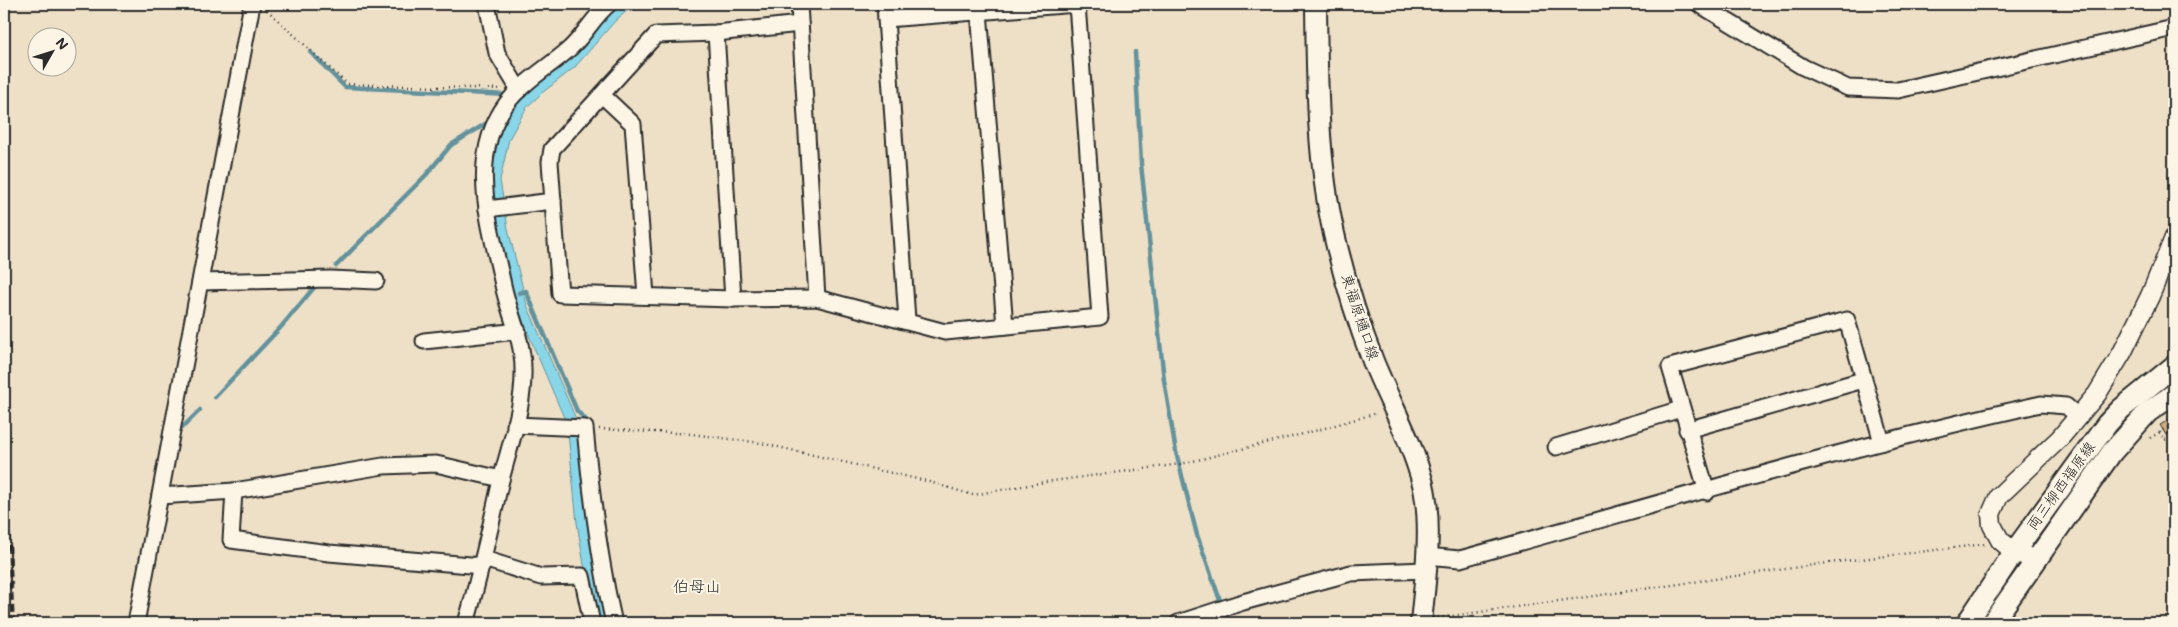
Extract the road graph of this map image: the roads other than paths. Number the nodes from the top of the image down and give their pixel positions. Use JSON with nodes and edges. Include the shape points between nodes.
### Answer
{"nodes":[{"id":1,"x":239,"y":4,"type":"edge"},
{"id":2,"x":487,"y":4,"type":"edge"},
{"id":3,"x":610,"y":4,"type":"edge"},
{"id":4,"x":799,"y":4,"type":"edge"},
{"id":5,"x":1077,"y":4,"type":"edge"},
{"id":6,"x":1316,"y":4,"type":"edge"},
{"id":7,"x":1699,"y":4,"type":"edge"},
{"id":8,"x":251,"y":10,"type":"edge"},
{"id":9,"x":885,"y":11,"type":"edge"},
{"id":10,"x":979,"y":12,"type":"junction"},
{"id":11,"x":800,"y":24,"type":"junction"},
{"id":12,"x":2174,"y":28,"type":"edge"},
{"id":13,"x":716,"y":33,"type":"junction"},
{"id":14,"x":518,"y":91,"type":"junction"},
{"id":15,"x":602,"y":95,"type":"junction"},
{"id":16,"x":553,"y":201,"type":"junction"},
{"id":17,"x":487,"y":209,"type":"junction"},
{"id":18,"x":2174,"y":238,"type":"edge"},
{"id":19,"x":376,"y":281,"type":"dead end"},
{"id":20,"x":201,"y":282,"type":"junction"},
{"id":21,"x":646,"y":296,"type":"junction"},
{"id":22,"x":817,"y":298,"type":"junction"},
{"id":23,"x":733,"y":299,"type":"junction"},
{"id":24,"x":907,"y":320,"type":"junction"},
{"id":25,"x":1005,"y":326,"type":"junction"},
{"id":26,"x":518,"y":331,"type":"junction"},
{"id":27,"x":424,"y":340,"type":"dead end"},
{"id":28,"x":2174,"y":366,"type":"edge"},
{"id":29,"x":1863,"y":380,"type":"junction"},
{"id":30,"x":2174,"y":394,"type":"edge"},
{"id":31,"x":1681,"y":409,"type":"junction"},
{"id":32,"x":2079,"y":417,"type":"junction"},
{"id":33,"x":515,"y":425,"type":"junction"},
{"id":34,"x":1687,"y":430,"type":"junction"},
{"id":35,"x":1882,"y":442,"type":"junction"},
{"id":36,"x":1556,"y":447,"type":"dead end"},
{"id":37,"x":501,"y":479,"type":"junction"},
{"id":38,"x":234,"y":491,"type":"junction"},
{"id":39,"x":1707,"y":492,"type":"junction"},
{"id":40,"x":160,"y":496,"type":"junction"},
{"id":41,"x":2007,"y":546,"type":"junction"},
{"id":42,"x":2037,"y":560,"type":"junction"},
{"id":43,"x":483,"y":563,"type":"junction"},
{"id":44,"x":1426,"y":563,"type":"junction"},
{"id":45,"x":1421,"y":622,"type":"edge"},
{"id":46,"x":136,"y":623,"type":"edge"},
{"id":47,"x":466,"y":623,"type":"edge"},
{"id":48,"x":592,"y":623,"type":"edge"},
{"id":49,"x":614,"y":623,"type":"edge"},
{"id":50,"x":1178,"y":623,"type":"edge"},
{"id":51,"x":1967,"y":623,"type":"edge"},
{"id":52,"x":1992,"y":623,"type":"edge"}],
"edges":[{"from":1,"to":8,"type":"street"},
{"from":2,"to":14,"type":"street","via":[[497,53]]},
{"from":3,"to":14,"type":"street","via":[[568,50]]},
{"from":4,"to":11,"type":"street"},
{"from":5,"to":10,"type":"street"},
{"from":5,"to":25,"type":"street","via":[[1100,317]]},
{"from":6,"to":44,"type":"main road","name":"東福原樋口線","via":[[1318,115],[1334,233],[1354,306],[1423,483],[1427,508]]},
{"from":7,"to":12,"type":"street","via":[[1804,67],[1848,88],[1898,90]]},
{"from":8,"to":20,"type":"street"},
{"from":9,"to":10,"type":"street"},
{"from":9,"to":24,"type":"street"},
{"from":10,"to":25,"type":"street"},
{"from":11,"to":13,"type":"street"},
{"from":11,"to":22,"type":"street"},
{"from":13,"to":15,"type":"street","via":[[656,35]]},
{"from":13,"to":23,"type":"street"},
{"from":14,"to":17,"type":"street","via":[[500,115],[486,152],[483,180]]},
{"from":15,"to":16,"type":"street","via":[[552,149]]},
{"from":15,"to":21,"type":"street","via":[[633,124]]},
{"from":16,"to":17,"type":"street"},
{"from":16,"to":21,"type":"street","via":[[560,294]]},
{"from":17,"to":26,"type":"street","via":[[508,309]]},
{"from":18,"to":32,"type":"street","via":[[2122,353]]},
{"from":19,"to":20,"type":"street"},
{"from":20,"to":40,"type":"street"},
{"from":21,"to":23,"type":"street"},
{"from":22,"to":23,"type":"street"},
{"from":22,"to":24,"type":"street"},
{"from":24,"to":25,"type":"street","via":[[945,332]]},
{"from":26,"to":27,"type":"street"},
{"from":26,"to":33,"type":"street","via":[[523,369]]},
{"from":28,"to":41,"type":"main road","name":"両三柳西福原線","via":[[2107,424]]},
{"from":29,"to":31,"type":"street","via":[[1847,320],[1670,367]]},
{"from":29,"to":34,"type":"street"},
{"from":29,"to":35,"type":"street"},
{"from":30,"to":42,"type":"main road","name":"両三柳西福原線","via":[[2148,412],[2112,452]]},
{"from":31,"to":34,"type":"street"},
{"from":31,"to":36,"type":"street"},
{"from":32,"to":35,"type":"street","via":[[2066,406],[2041,404]]},
{"from":32,"to":41,"type":"street","via":[[1999,496],[1991,514],[1992,525]]},
{"from":33,"to":37,"type":"street"},
{"from":33,"to":49,"type":"street","via":[[584,428],[601,564]]},
{"from":34,"to":39,"type":"street"},
{"from":35,"to":39,"type":"street"},
{"from":37,"to":38,"type":"street","via":[[436,464],[383,466]]},
{"from":37,"to":43,"type":"street"},
{"from":38,"to":40,"type":"street"},
{"from":38,"to":43,"type":"street","via":[[232,540],[329,553]]},
{"from":39,"to":44,"type":"street","via":[[1460,559]]},
{"from":40,"to":46,"type":"street"},
{"from":41,"to":42,"type":"street"},
{"from":41,"to":51,"type":"main road","name":"両三柳西福原線"},
{"from":42,"to":52,"type":"main road","name":"両三柳西福原線"},
{"from":43,"to":47,"type":"street"},
{"from":43,"to":48,"type":"street","via":[[541,576],[582,576]]},
{"from":44,"to":45,"type":"main road","name":"東福原樋口線"},
{"from":44,"to":50,"type":"street","via":[[1351,573]]}]}
